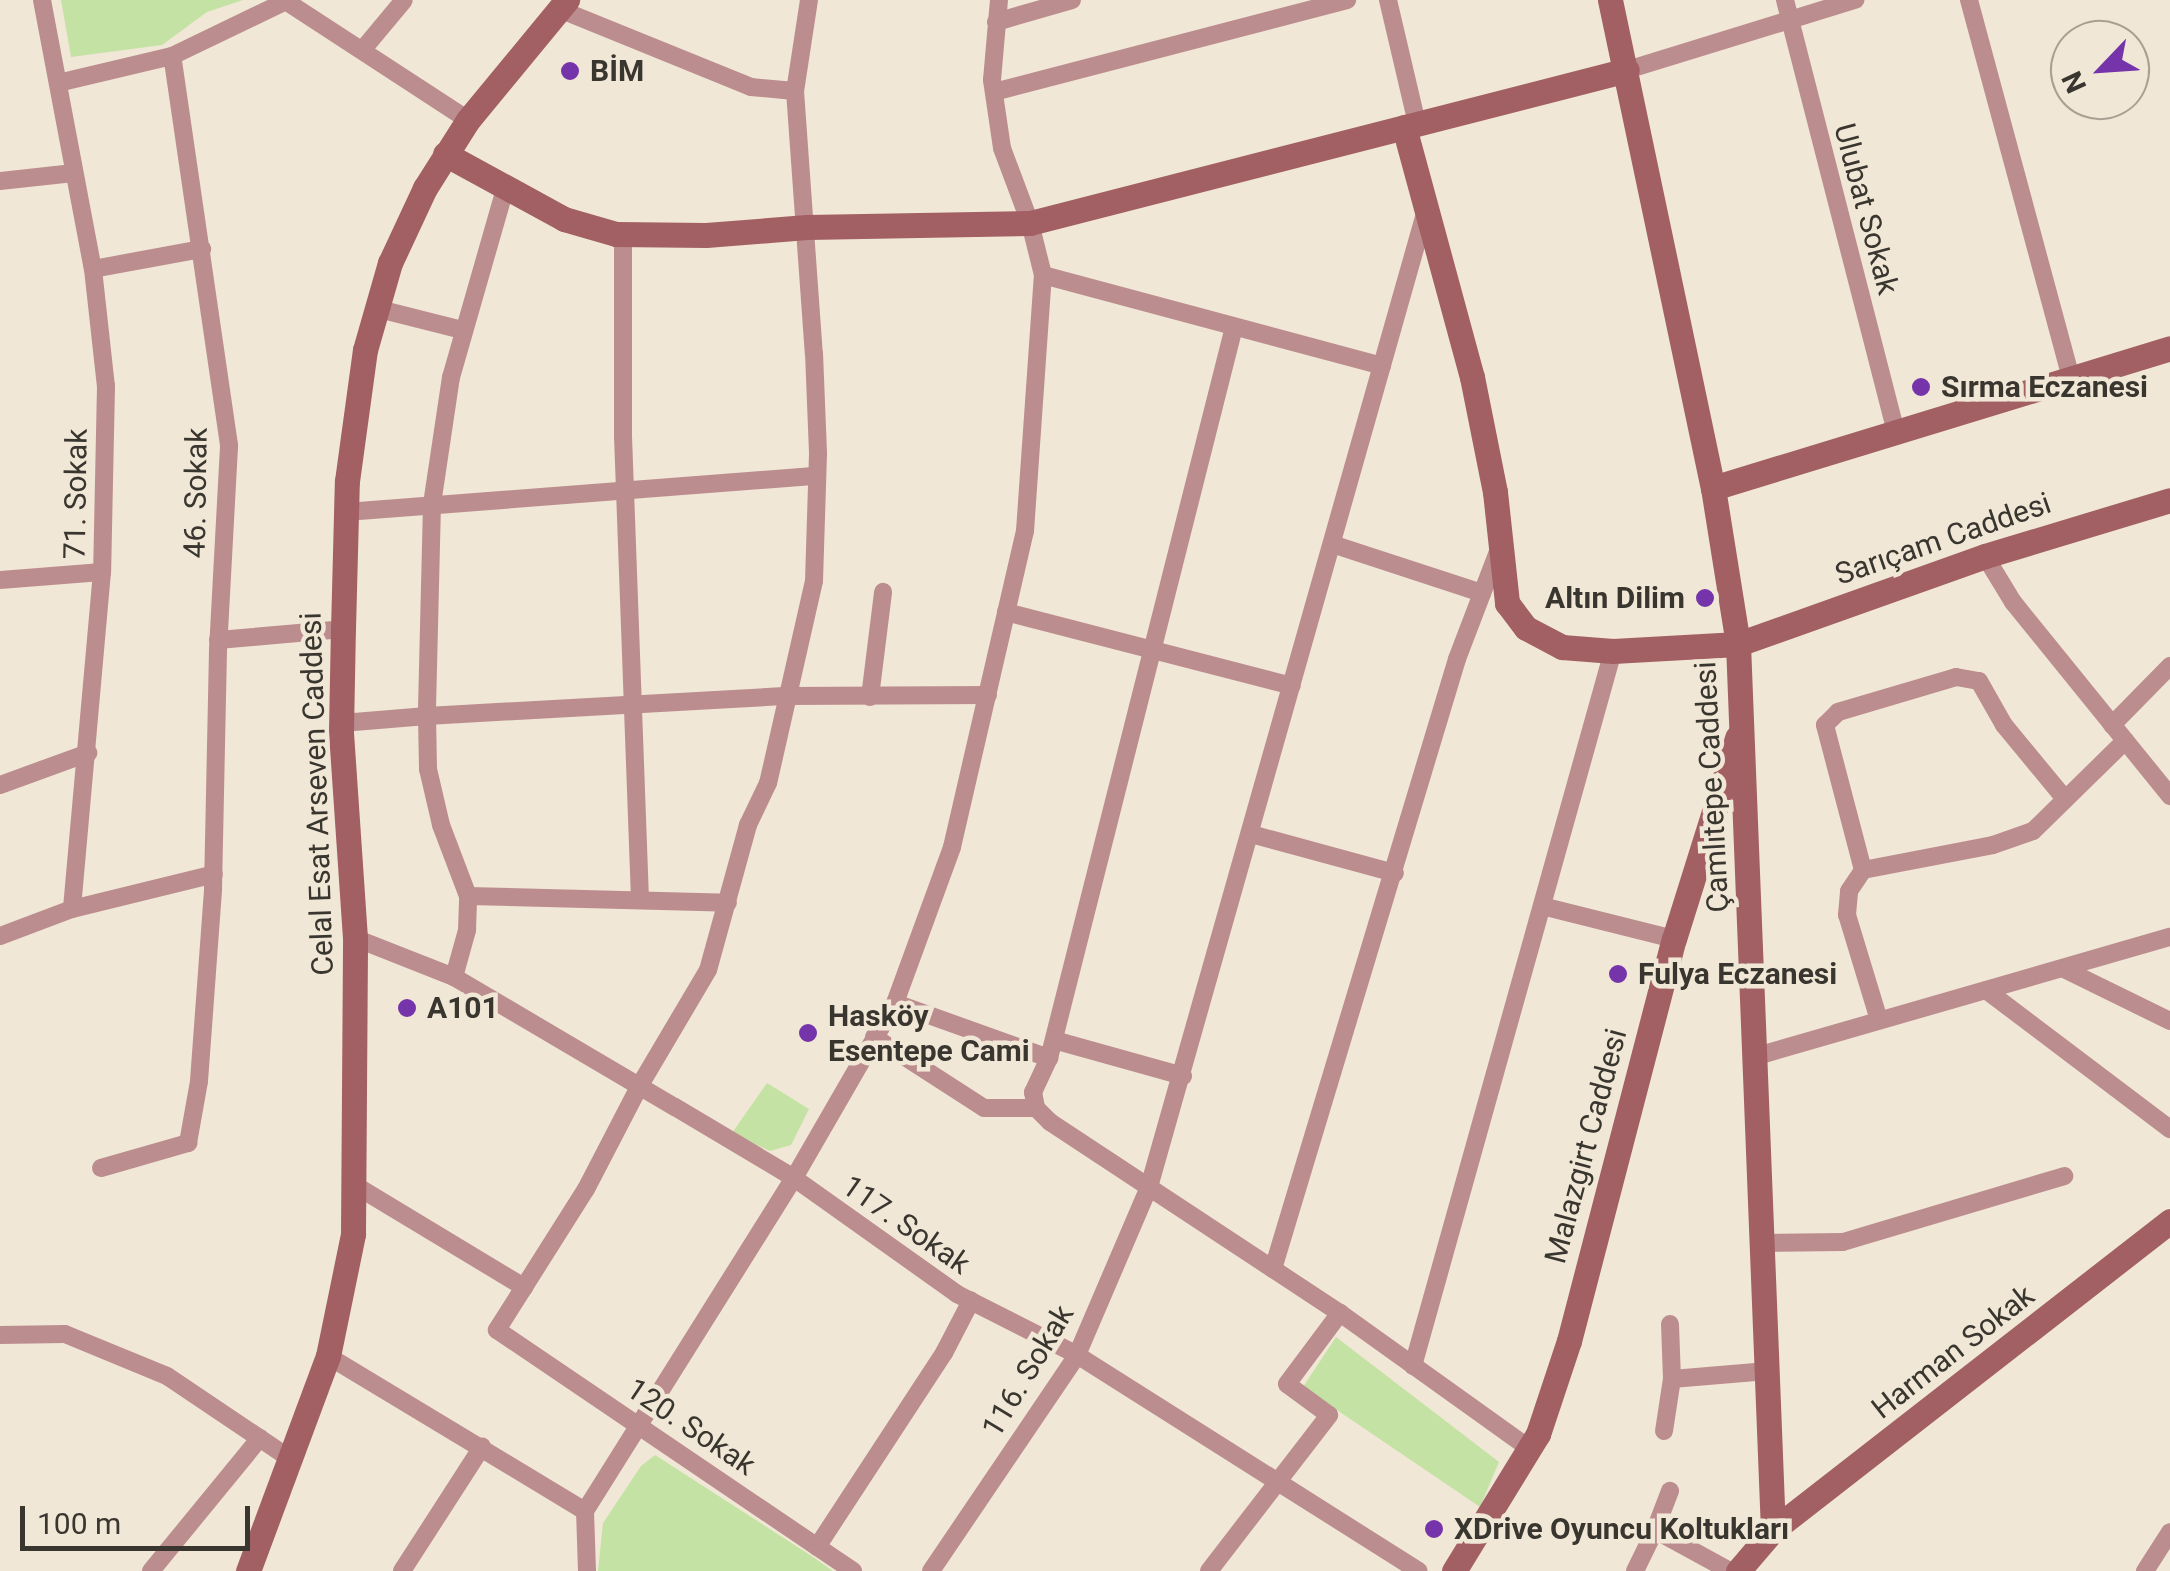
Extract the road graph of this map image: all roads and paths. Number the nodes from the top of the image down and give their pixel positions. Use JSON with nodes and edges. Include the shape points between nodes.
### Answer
{"nodes":[{"id":1,"x":42,"y":0,"type":"edge"},
{"id":2,"x":404,"y":0,"type":"edge"},
{"id":3,"x":808,"y":0,"type":"edge"},
{"id":4,"x":999,"y":0,"type":"edge"},
{"id":5,"x":1072,"y":0,"type":"edge"},
{"id":6,"x":1347,"y":0,"type":"edge"},
{"id":7,"x":1388,"y":0,"type":"edge"},
{"id":8,"x":1610,"y":0,"type":"edge"},
{"id":9,"x":1784,"y":0,"type":"edge"},
{"id":10,"x":1854,"y":0,"type":"edge"},
{"id":11,"x":1969,"y":0,"type":"edge"},
{"id":12,"x":284,"y":1,"type":"edge"},
{"id":13,"x":563,"y":4,"type":"edge"},
{"id":14,"x":996,"y":22,"type":"junction"},
{"id":15,"x":1789,"y":22,"type":"junction"},
{"id":16,"x":364,"y":48,"type":"junction"},
{"id":17,"x":172,"y":56,"type":"junction"},
{"id":18,"x":1627,"y":70,"type":"junction"},
{"id":19,"x":58,"y":83,"type":"junction"},
{"id":20,"x":795,"y":91,"type":"junction"},
{"id":21,"x":994,"y":92,"type":"junction"},
{"id":22,"x":468,"y":120,"type":"junction"},
{"id":23,"x":1411,"y":126,"type":"junction"},
{"id":24,"x":445,"y":154,"type":"junction"},
{"id":25,"x":74,"y":173,"type":"junction"},
{"id":26,"x":0,"y":181,"type":"edge"},
{"id":27,"x":505,"y":189,"type":"junction"},
{"id":28,"x":1426,"y":209,"type":"junction"},
{"id":29,"x":1030,"y":223,"type":"junction"},
{"id":30,"x":807,"y":227,"type":"junction"},
{"id":31,"x":623,"y":234,"type":"junction"},
{"id":32,"x":202,"y":249,"type":"junction"},
{"id":33,"x":93,"y":268,"type":"junction"},
{"id":34,"x":1043,"y":276,"type":"junction"},
{"id":35,"x":375,"y":308,"type":"junction"},
{"id":36,"x":1234,"y":326,"type":"junction"},
{"id":37,"x":462,"y":330,"type":"junction"},
{"id":38,"x":2170,"y":348,"type":"edge"},
{"id":39,"x":1382,"y":366,"type":"junction"},
{"id":40,"x":2070,"y":378,"type":"junction"},
{"id":41,"x":1896,"y":432,"type":"junction"},
{"id":42,"x":817,"y":476,"type":"junction"},
{"id":43,"x":1713,"y":488,"type":"junction"},
{"id":44,"x":628,"y":489,"type":"junction"},
{"id":45,"x":2170,"y":500,"type":"edge"},
{"id":46,"x":432,"y":504,"type":"junction"},
{"id":47,"x":346,"y":512,"type":"junction"},
{"id":48,"x":1332,"y":544,"type":"junction"},
{"id":49,"x":1500,"y":544,"type":"junction"},
{"id":50,"x":1985,"y":556,"type":"junction"},
{"id":51,"x":102,"y":572,"type":"junction"},
{"id":52,"x":0,"y":580,"type":"edge"},
{"id":53,"x":883,"y":592,"type":"dead end"},
{"id":54,"x":1482,"y":593,"type":"junction"},
{"id":55,"x":1006,"y":612,"type":"junction"},
{"id":56,"x":342,"y":628,"type":"junction"},
{"id":57,"x":218,"y":640,"type":"junction"},
{"id":58,"x":1738,"y":644,"type":"junction"},
{"id":59,"x":1153,"y":650,"type":"junction"},
{"id":60,"x":1613,"y":651,"type":"junction"},
{"id":61,"x":2170,"y":666,"type":"edge"},
{"id":62,"x":1292,"y":686,"type":"junction"},
{"id":63,"x":988,"y":695,"type":"junction"},
{"id":64,"x":788,"y":696,"type":"junction"},
{"id":65,"x":870,"y":696,"type":"junction"},
{"id":66,"x":636,"y":705,"type":"junction"},
{"id":67,"x":427,"y":716,"type":"junction"},
{"id":68,"x":1742,"y":720,"type":"junction"},
{"id":69,"x":342,"y":723,"type":"junction"},
{"id":70,"x":2112,"y":725,"type":"junction"},
{"id":71,"x":2126,"y":741,"type":"junction"},
{"id":72,"x":88,"y":753,"type":"junction"},
{"id":73,"x":0,"y":785,"type":"edge"},
{"id":74,"x":2170,"y":796,"type":"edge"},
{"id":75,"x":2065,"y":799,"type":"junction"},
{"id":76,"x":1251,"y":834,"type":"junction"},
{"id":77,"x":1863,"y":870,"type":"junction"},
{"id":78,"x":1394,"y":873,"type":"junction"},
{"id":79,"x":214,"y":874,"type":"junction"},
{"id":80,"x":468,"y":896,"type":"junction"},
{"id":81,"x":640,"y":900,"type":"junction"},
{"id":82,"x":728,"y":903,"type":"junction"},
{"id":83,"x":1542,"y":906,"type":"junction"},
{"id":84,"x":72,"y":909,"type":"junction"},
{"id":85,"x":0,"y":936,"type":"edge"},
{"id":86,"x":2170,"y":937,"type":"edge"},
{"id":87,"x":355,"y":938,"type":"junction"},
{"id":88,"x":1674,"y":939,"type":"junction"},
{"id":89,"x":2064,"y":970,"type":"junction"},
{"id":90,"x":454,"y":977,"type":"junction"},
{"id":91,"x":1986,"y":990,"type":"junction"},
{"id":92,"x":895,"y":1003,"type":"junction"},
{"id":93,"x":1879,"y":1020,"type":"junction"},
{"id":94,"x":2170,"y":1021,"type":"edge"},
{"id":95,"x":874,"y":1037,"type":"junction"},
{"id":96,"x":1052,"y":1049,"type":"junction"},
{"id":97,"x":1758,"y":1056,"type":"junction"},
{"id":98,"x":1182,"y":1076,"type":"junction"},
{"id":99,"x":640,"y":1086,"type":"junction"},
{"id":100,"x":1036,"y":1108,"type":"junction"},
{"id":101,"x":2170,"y":1130,"type":"edge"},
{"id":102,"x":101,"y":1168,"type":"dead end"},
{"id":103,"x":2064,"y":1176,"type":"dead end"},
{"id":104,"x":794,"y":1178,"type":"junction"},
{"id":105,"x":353,"y":1184,"type":"junction"},
{"id":106,"x":1149,"y":1187,"type":"junction"},
{"id":107,"x":2170,"y":1222,"type":"edge"},
{"id":108,"x":1764,"y":1243,"type":"junction"},
{"id":109,"x":1273,"y":1269,"type":"junction"},
{"id":110,"x":524,"y":1287,"type":"junction"},
{"id":111,"x":970,"y":1301,"type":"junction"},
{"id":112,"x":1340,"y":1313,"type":"junction"},
{"id":113,"x":1670,"y":1324,"type":"dead end"},
{"id":114,"x":0,"y":1335,"type":"edge"},
{"id":115,"x":1077,"y":1355,"type":"junction"},
{"id":116,"x":328,"y":1356,"type":"junction"},
{"id":117,"x":1413,"y":1366,"type":"junction"},
{"id":118,"x":1768,"y":1371,"type":"junction"},
{"id":119,"x":1672,"y":1379,"type":"junction"},
{"id":120,"x":641,"y":1426,"type":"junction"},
{"id":121,"x":1664,"y":1431,"type":"dead end"},
{"id":122,"x":260,"y":1438,"type":"junction"},
{"id":123,"x":482,"y":1448,"type":"junction"},
{"id":124,"x":1530,"y":1449,"type":"junction"},
{"id":125,"x":289,"y":1458,"type":"junction"},
{"id":126,"x":1280,"y":1483,"type":"junction"},
{"id":127,"x":1670,"y":1491,"type":"dead end"},
{"id":128,"x":585,"y":1511,"type":"junction"},
{"id":129,"x":1656,"y":1530,"type":"junction"},
{"id":130,"x":1773,"y":1530,"type":"junction"},
{"id":131,"x":2170,"y":1532,"type":"edge"},
{"id":132,"x":817,"y":1546,"type":"junction"},
{"id":133,"x":152,"y":1571,"type":"edge"},
{"id":134,"x":248,"y":1571,"type":"edge"},
{"id":135,"x":402,"y":1571,"type":"edge"},
{"id":136,"x":587,"y":1571,"type":"edge"},
{"id":137,"x":853,"y":1571,"type":"edge"},
{"id":138,"x":932,"y":1571,"type":"edge"},
{"id":139,"x":1209,"y":1571,"type":"edge"},
{"id":140,"x":1419,"y":1571,"type":"edge"},
{"id":141,"x":1454,"y":1571,"type":"edge"},
{"id":142,"x":1635,"y":1571,"type":"edge"},
{"id":143,"x":1730,"y":1571,"type":"edge"},
{"id":144,"x":1738,"y":1571,"type":"edge"},
{"id":145,"x":2145,"y":1571,"type":"edge"}],
"edges":[{"from":1,"to":19,"type":"street","name":"71. Sokak"},
{"from":2,"to":16,"type":"street"},
{"from":3,"to":20,"type":"street"},
{"from":4,"to":14,"type":"street"},
{"from":5,"to":14,"type":"street"},
{"from":6,"to":21,"type":"street"},
{"from":7,"to":23,"type":"street"},
{"from":8,"to":18,"type":"street","name":"Çamlıtepe Caddesi"},
{"from":9,"to":15,"type":"street","name":"Ulubat Sokak"},
{"from":10,"to":15,"type":"street"},
{"from":11,"to":40,"type":"street"},
{"from":12,"to":16,"type":"street"},
{"from":12,"to":17,"type":"street"},
{"from":13,"to":20,"type":"street","via":[[751,87]]},
{"from":13,"to":22,"type":"street","name":"Celal Esat Arseven Caddesi"},
{"from":14,"to":21,"type":"street"},
{"from":15,"to":18,"type":"street"},
{"from":15,"to":41,"type":"street","name":"Ulubat Sokak"},
{"from":16,"to":22,"type":"street"},
{"from":17,"to":19,"type":"street"},
{"from":17,"to":32,"type":"street","name":"46. Sokak"},
{"from":18,"to":23,"type":"street"},
{"from":18,"to":43,"type":"street","name":"Çamlıtepe Caddesi"},
{"from":19,"to":25,"type":"street","name":"71. Sokak"},
{"from":20,"to":30,"type":"street"},
{"from":21,"to":29,"type":"street","via":[[1002,148]]},
{"from":22,"to":24,"type":"street","name":"Celal Esat Arseven Caddesi"},
{"from":23,"to":28,"type":"street","name":"Sarıçam Caddesi"},
{"from":23,"to":29,"type":"street"},
{"from":24,"to":27,"type":"street"},
{"from":24,"to":35,"type":"street","name":"Celal Esat Arseven Caddesi","via":[[404,228]]},
{"from":25,"to":26,"type":"street"},
{"from":25,"to":33,"type":"street","name":"71. Sokak"},
{"from":27,"to":31,"type":"street","via":[[564,219]]},
{"from":27,"to":37,"type":"street"},
{"from":28,"to":39,"type":"street","name":"116. Sokak"},
{"from":28,"to":49,"type":"street","name":"Sarıçam Caddesi","via":[[1472,376]]},
{"from":29,"to":30,"type":"street"},
{"from":29,"to":34,"type":"street"},
{"from":30,"to":31,"type":"street"},
{"from":30,"to":42,"type":"street"},
{"from":31,"to":44,"type":"street"},
{"from":32,"to":33,"type":"street"},
{"from":32,"to":57,"type":"street","name":"46. Sokak","via":[[229,446]]},
{"from":33,"to":51,"type":"street","name":"71. Sokak","via":[[106,386]]},
{"from":34,"to":36,"type":"street"},
{"from":34,"to":55,"type":"street","via":[[1026,531]]},
{"from":35,"to":37,"type":"street"},
{"from":35,"to":47,"type":"street","name":"Celal Esat Arseven Caddesi","via":[[356,398]]},
{"from":36,"to":39,"type":"street"},
{"from":36,"to":59,"type":"street"},
{"from":37,"to":46,"type":"street"},
{"from":38,"to":40,"type":"street"},
{"from":39,"to":48,"type":"street","name":"116. Sokak"},
{"from":40,"to":41,"type":"street"},
{"from":41,"to":43,"type":"street"},
{"from":42,"to":44,"type":"street"},
{"from":42,"to":64,"type":"street","via":[[814,582]]},
{"from":43,"to":58,"type":"street","name":"Çamlıtepe Caddesi"},
{"from":44,"to":46,"type":"street"},
{"from":44,"to":66,"type":"street"},
{"from":45,"to":50,"type":"street","name":"Sarıçam Caddesi"},
{"from":46,"to":47,"type":"street"},
{"from":46,"to":67,"type":"street"},
{"from":47,"to":56,"type":"street","name":"Celal Esat Arseven Caddesi"},
{"from":48,"to":54,"type":"street"},
{"from":48,"to":62,"type":"street","name":"116. Sokak"},
{"from":49,"to":54,"type":"street"},
{"from":49,"to":60,"type":"street","name":"Sarıçam Caddesi","via":[[1507,602],[1526,628],[1562,646]]},
{"from":50,"to":58,"type":"street","name":"Sarıçam Caddesi"},
{"from":50,"to":70,"type":"street","via":[[2013,602]]},
{"from":51,"to":52,"type":"street"},
{"from":51,"to":72,"type":"street","name":"71. Sokak"},
{"from":53,"to":65,"type":"street"},
{"from":54,"to":78,"type":"street"},
{"from":55,"to":59,"type":"street"},
{"from":55,"to":63,"type":"street"},
{"from":56,"to":57,"type":"street"},
{"from":56,"to":69,"type":"street","name":"Celal Esat Arseven Caddesi"},
{"from":57,"to":79,"type":"street","name":"46. Sokak"},
{"from":58,"to":60,"type":"street","name":"Sarıçam Caddesi"},
{"from":58,"to":68,"type":"street","name":"Çamlıtepe Caddesi"},
{"from":59,"to":62,"type":"street"},
{"from":59,"to":96,"type":"street"},
{"from":60,"to":83,"type":"street"},
{"from":61,"to":70,"type":"street"},
{"from":62,"to":76,"type":"street","name":"116. Sokak"},
{"from":63,"to":65,"type":"street"},
{"from":63,"to":92,"type":"street","via":[[952,847]]},
{"from":64,"to":65,"type":"street"},
{"from":64,"to":66,"type":"street"},
{"from":64,"to":82,"type":"street","via":[[768,783],[748,825]]},
{"from":66,"to":67,"type":"street"},
{"from":66,"to":81,"type":"street"},
{"from":67,"to":69,"type":"street"},
{"from":67,"to":80,"type":"street","via":[[428,769]]},
{"from":68,"to":88,"type":"street","name":"Malazgirt Caddesi"},
{"from":68,"to":97,"type":"street","name":"Çamlıtepe Caddesi"},
{"from":69,"to":87,"type":"street","name":"Celal Esat Arseven Caddesi"},
{"from":70,"to":71,"type":"street"},
{"from":71,"to":74,"type":"street"},
{"from":71,"to":75,"type":"street"},
{"from":72,"to":73,"type":"street"},
{"from":72,"to":84,"type":"street","name":"71. Sokak"},
{"from":75,"to":77,"type":"street","via":[[2032,831],[1993,845]]},
{"from":75,"to":77,"type":"street","via":[[2004,725],[1979,681],[1956,677],[1838,712],[1825,724]]},
{"from":76,"to":78,"type":"street"},
{"from":76,"to":98,"type":"street","name":"116. Sokak"},
{"from":77,"to":93,"type":"street","via":[[1849,890],[1847,915]]},
{"from":78,"to":109,"type":"street"},
{"from":79,"to":84,"type":"street"},
{"from":79,"to":102,"type":"street","name":"46. Sokak","via":[[199,1081],[188,1142]]},
{"from":80,"to":81,"type":"street"},
{"from":80,"to":90,"type":"street","via":[[468,930]]},
{"from":81,"to":82,"type":"street"},
{"from":82,"to":99,"type":"street","via":[[708,970]]},
{"from":83,"to":88,"type":"street"},
{"from":83,"to":117,"type":"street"},
{"from":84,"to":85,"type":"street"},
{"from":86,"to":89,"type":"street"},
{"from":87,"to":90,"type":"street","name":"117. Sokak"},
{"from":87,"to":105,"type":"street","name":"Celal Esat Arseven Caddesi"},
{"from":88,"to":124,"type":"street","name":"Malazgirt Caddesi","via":[[1569,1341]]},
{"from":89,"to":91,"type":"street"},
{"from":89,"to":94,"type":"street"},
{"from":90,"to":99,"type":"street","name":"117. Sokak"},
{"from":91,"to":93,"type":"street"},
{"from":91,"to":101,"type":"street"},
{"from":92,"to":95,"type":"street"},
{"from":92,"to":96,"type":"street"},
{"from":93,"to":97,"type":"street"},
{"from":95,"to":100,"type":"street","via":[[984,1108]]},
{"from":95,"to":104,"type":"street"},
{"from":96,"to":98,"type":"street"},
{"from":96,"to":100,"type":"street","via":[[1033,1092]]},
{"from":97,"to":108,"type":"street","name":"Çamlıtepe Caddesi"},
{"from":98,"to":106,"type":"street","name":"116. Sokak"},
{"from":99,"to":104,"type":"street","name":"117. Sokak"},
{"from":99,"to":110,"type":"street"},
{"from":100,"to":106,"type":"street"},
{"from":103,"to":108,"type":"street","via":[[1843,1242]]},
{"from":104,"to":111,"type":"street","name":"117. Sokak"},
{"from":104,"to":120,"type":"street"},
{"from":105,"to":110,"type":"street"},
{"from":105,"to":116,"type":"street","name":"Celal Esat Arseven Caddesi","via":[[352,1234]]},
{"from":106,"to":109,"type":"street"},
{"from":106,"to":115,"type":"street","name":"116. Sokak"},
{"from":107,"to":130,"type":"street","name":"Harman Sokak"},
{"from":108,"to":118,"type":"street","name":"Çamlıtepe Caddesi"},
{"from":109,"to":112,"type":"street"},
{"from":110,"to":120,"type":"street","name":"120. Sokak","via":[[497,1330]]},
{"from":111,"to":115,"type":"street","name":"117. Sokak"},
{"from":111,"to":132,"type":"street","via":[[944,1353]]},
{"from":112,"to":117,"type":"street"},
{"from":112,"to":126,"type":"street","via":[[1287,1384],[1329,1415]]},
{"from":113,"to":119,"type":"street"},
{"from":114,"to":122,"type":"street","via":[[72,1336],[167,1376]]},
{"from":115,"to":126,"type":"street","name":"117. Sokak"},
{"from":115,"to":138,"type":"street","name":"116. Sokak"},
{"from":116,"to":123,"type":"street"},
{"from":116,"to":125,"type":"street","name":"Celal Esat Arseven Caddesi"},
{"from":117,"to":124,"type":"street"},
{"from":118,"to":119,"type":"street"},
{"from":118,"to":130,"type":"street","name":"Çamlıtepe Caddesi"},
{"from":119,"to":121,"type":"street"},
{"from":120,"to":128,"type":"street"},
{"from":120,"to":132,"type":"street","name":"120. Sokak"},
{"from":122,"to":125,"type":"street"},
{"from":122,"to":133,"type":"street"},
{"from":123,"to":128,"type":"street"},
{"from":123,"to":135,"type":"street"},
{"from":124,"to":141,"type":"street","name":"Malazgirt Caddesi"},
{"from":125,"to":134,"type":"street","name":"Celal Esat Arseven Caddesi"},
{"from":126,"to":139,"type":"street"},
{"from":126,"to":140,"type":"street","name":"117. Sokak"},
{"from":127,"to":129,"type":"street"},
{"from":128,"to":136,"type":"street"},
{"from":129,"to":142,"type":"street"},
{"from":129,"to":143,"type":"street"},
{"from":130,"to":144,"type":"street"},
{"from":131,"to":145,"type":"street"},
{"from":132,"to":137,"type":"street","name":"120. Sokak"}]}
